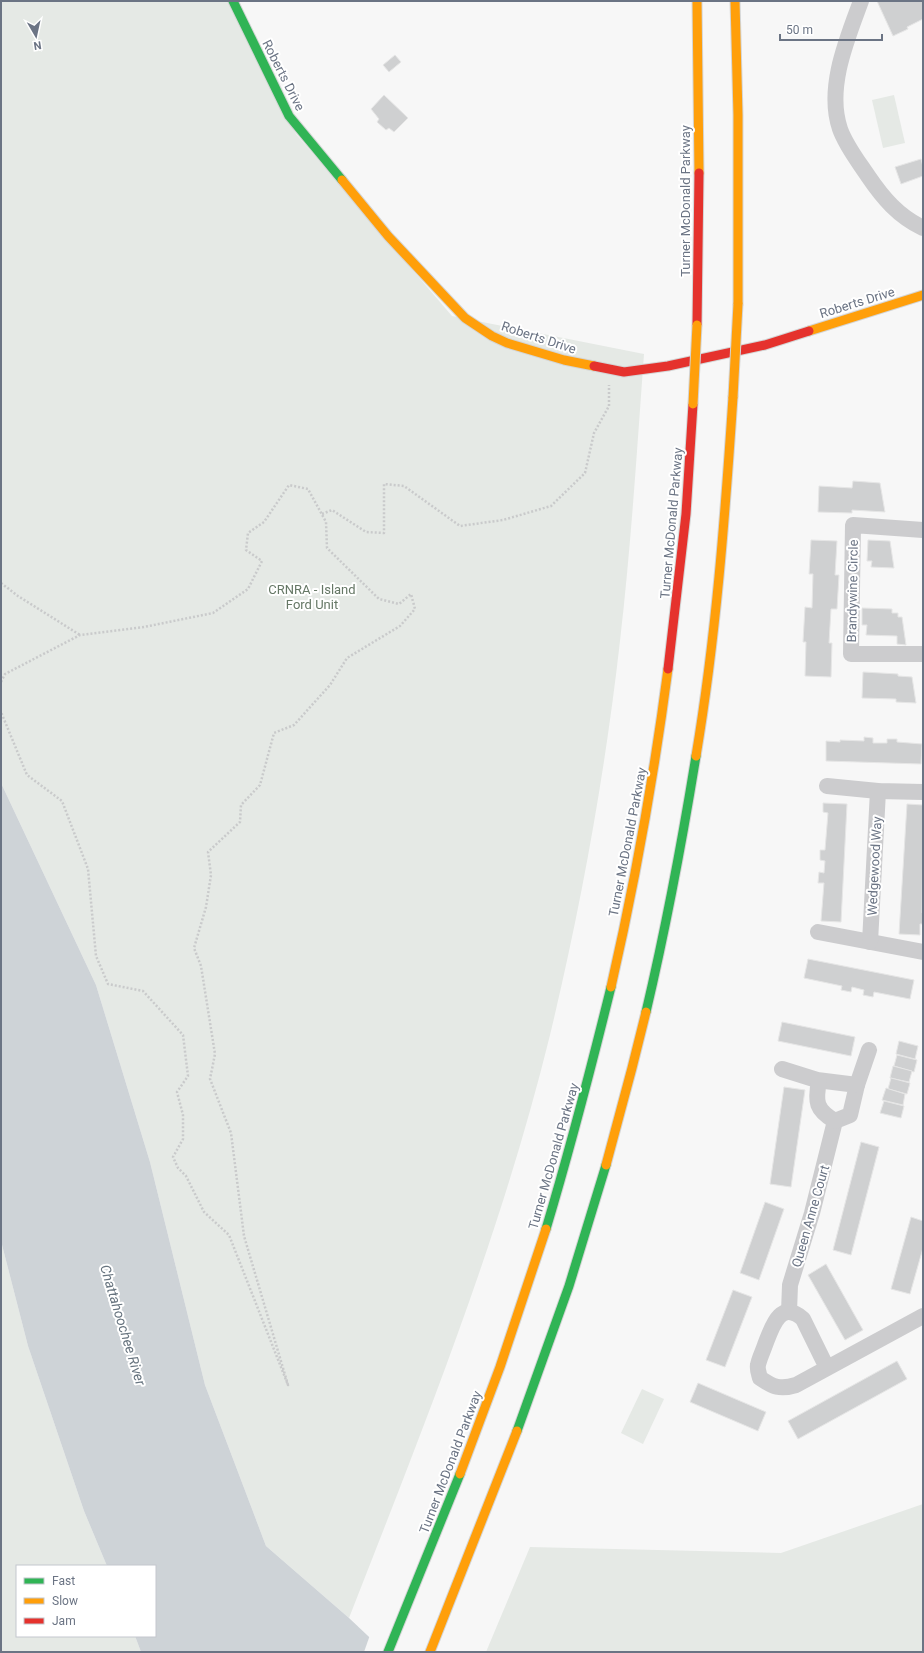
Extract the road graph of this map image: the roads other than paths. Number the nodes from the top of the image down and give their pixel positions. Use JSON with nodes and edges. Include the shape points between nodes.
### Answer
{"nodes":[{"id":1,"x":233,"y":1,"type":"edge"},
{"id":2,"x":697,"y":1,"type":"edge"},
{"id":3,"x":735,"y":1,"type":"edge"},
{"id":4,"x":861,"y":1,"type":"edge"},
{"id":5,"x":923,"y":228,"type":"edge"},
{"id":6,"x":923,"y":295,"type":"edge"},
{"id":7,"x":923,"y":530,"type":"edge"},
{"id":8,"x":923,"y":654,"type":"edge"},
{"id":9,"x":827,"y":786,"type":"dead end"},
{"id":10,"x":878,"y":791,"type":"junction"},
{"id":11,"x":923,"y":792,"type":"edge"},
{"id":12,"x":818,"y":932,"type":"dead end"},
{"id":13,"x":870,"y":942,"type":"junction"},
{"id":14,"x":923,"y":952,"type":"edge"},
{"id":15,"x":869,"y":1050,"type":"dead end"},
{"id":16,"x":782,"y":1069,"type":"dead end"},
{"id":17,"x":819,"y":1081,"type":"junction"},
{"id":18,"x":858,"y":1085,"type":"junction"},
{"id":19,"x":835,"y":1121,"type":"junction"},
{"id":20,"x":789,"y":1312,"type":"junction"},
{"id":21,"x":923,"y":1316,"type":"edge"},
{"id":22,"x":827,"y":1368,"type":"junction"},
{"id":23,"x":388,"y":1652,"type":"edge"},
{"id":24,"x":430,"y":1652,"type":"edge"}],
"edges":[{"from":1,"to":6,"type":"main road","name":"Roberts Drive","via":[[289,116],[388,236],[443,296],[465,318],[507,343],[564,360],[624,372],[668,366],[764,345]]},
{"from":2,"to":23,"type":"main road","name":"Turner McDonald Parkway","bridge":true,"via":[[699,203],[693,404],[681,565],[659,738],[641,845],[601,1032],[562,1178],[517,1319],[466,1460]]},
{"from":3,"to":24,"type":"main road","bridge":true,"via":[[738,304],[725,520],[702,715],[677,869],[644,1024],[603,1173],[557,1323],[500,1480]]},
{"from":4,"to":5,"type":"street","via":[[840,58],[835,100],[840,128],[850,150],[881,194],[893,208]]},
{"from":7,"to":8,"type":"street","name":"Brandywine Circle","via":[[853,525],[851,654]]},
{"from":9,"to":10,"type":"street"},
{"from":10,"to":11,"type":"street"},
{"from":10,"to":13,"type":"street","name":"Wedgewood Way"},
{"from":12,"to":13,"type":"street"},
{"from":13,"to":14,"type":"street"},
{"from":15,"to":18,"type":"street"},
{"from":16,"to":17,"type":"street"},
{"from":17,"to":18,"type":"street"},
{"from":17,"to":19,"type":"street","via":[[818,1106]]},
{"from":18,"to":19,"type":"street","via":[[850,1115]]},
{"from":19,"to":20,"type":"street","name":"Queen Anne Court","via":[[812,1213],[790,1285]]},
{"from":20,"to":22,"type":"street","via":[[803,1319]]},
{"from":20,"to":22,"type":"street","via":[[779,1315],[773,1323],[757,1366],[760,1378],[772,1386],[786,1388]]},
{"from":21,"to":22,"type":"street"}]}
